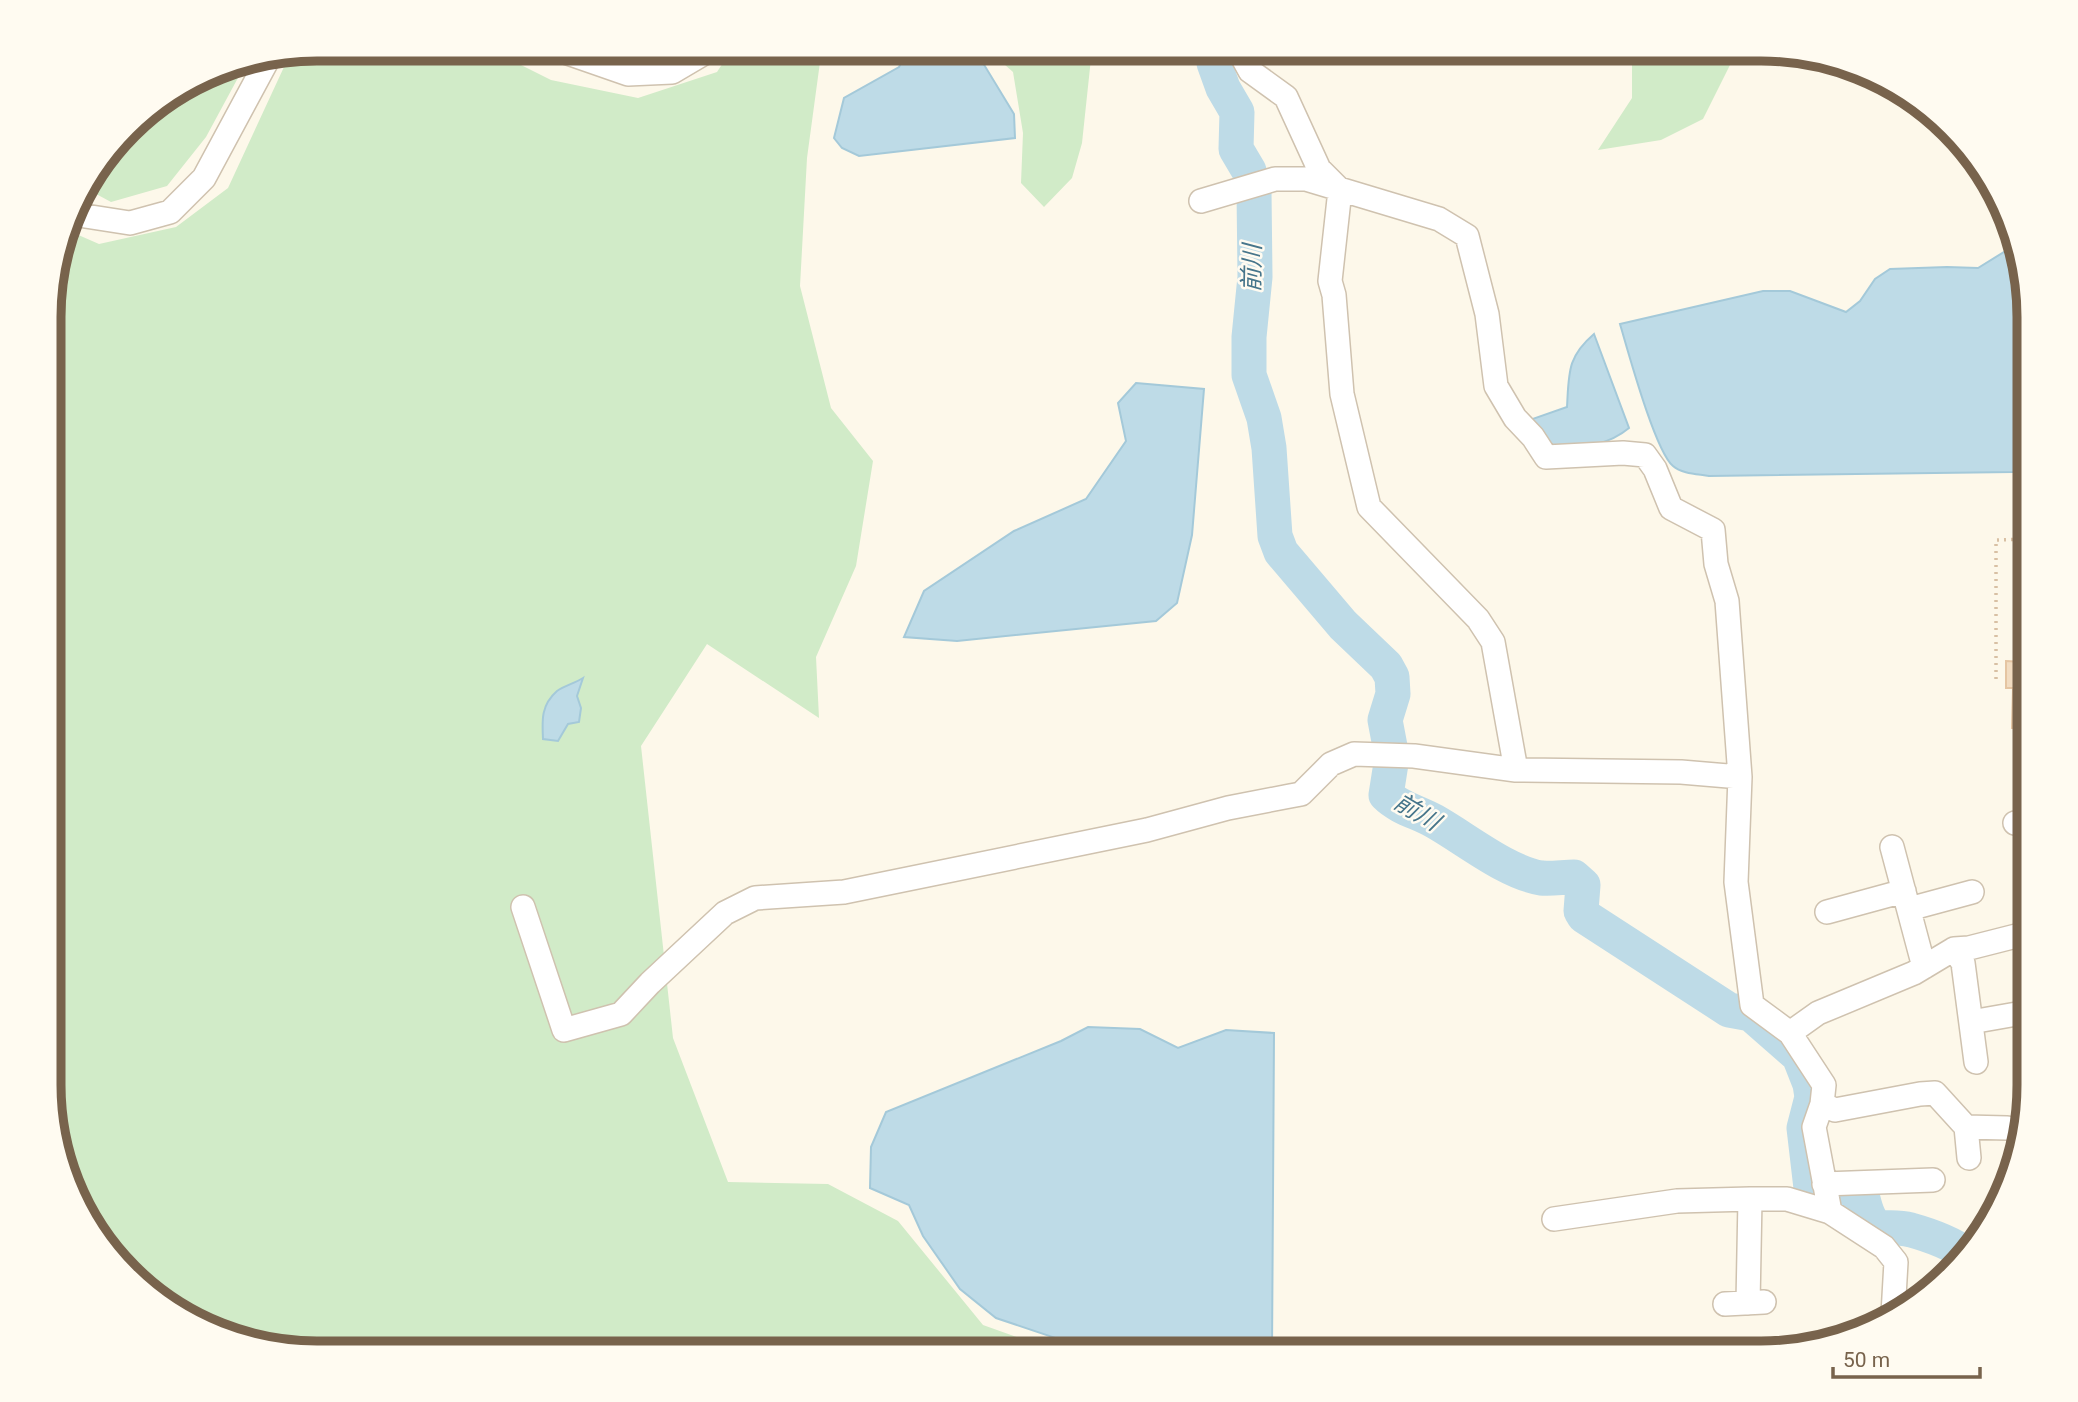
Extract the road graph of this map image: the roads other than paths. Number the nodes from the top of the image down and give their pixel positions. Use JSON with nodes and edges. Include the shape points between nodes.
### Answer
{"nodes":[{"id":1,"x":591,"y":61,"type":"edge"},
{"id":2,"x":691,"y":61,"type":"edge"},
{"id":3,"x":1245,"y":61,"type":"edge"},
{"id":4,"x":264,"y":67,"type":"edge"},
{"id":5,"x":1340,"y":190,"type":"junction"},
{"id":6,"x":1202,"y":201,"type":"dead end"},
{"id":7,"x":83,"y":215,"type":"edge"},
{"id":8,"x":1516,"y":770,"type":"junction"},
{"id":9,"x":1740,"y":777,"type":"junction"},
{"id":10,"x":1892,"y":847,"type":"dead end"},
{"id":11,"x":1972,"y":892,"type":"dead end"},
{"id":12,"x":1907,"y":900,"type":"junction"},
{"id":13,"x":523,"y":907,"type":"dead end"},
{"id":14,"x":1827,"y":912,"type":"dead end"},
{"id":15,"x":2017,"y":936,"type":"edge"},
{"id":16,"x":1954,"y":949,"type":"junction"},
{"id":17,"x":1924,"y":967,"type":"junction"},
{"id":18,"x":2017,"y":1014,"type":"edge"},
{"id":19,"x":1971,"y":1022,"type":"junction"},
{"id":20,"x":1790,"y":1033,"type":"junction"},
{"id":21,"x":1976,"y":1062,"type":"dead end"},
{"id":22,"x":1822,"y":1104,"type":"junction"},
{"id":23,"x":1966,"y":1127,"type":"junction"},
{"id":24,"x":2007,"y":1128,"type":"dead end"},
{"id":25,"x":1969,"y":1158,"type":"dead end"},
{"id":26,"x":1933,"y":1180,"type":"dead end"},
{"id":27,"x":1825,"y":1184,"type":"junction"},
{"id":28,"x":1750,"y":1199,"type":"junction"},
{"id":29,"x":1830,"y":1212,"type":"junction"},
{"id":30,"x":1554,"y":1219,"type":"dead end"},
{"id":31,"x":1894,"y":1303,"type":"edge"},
{"id":32,"x":1725,"y":1304,"type":"dead end"}],
"edges":[{"from":1,"to":2,"type":"street","via":[[628,74],[672,72]]},
{"from":3,"to":5,"type":"street","via":[[1250,71],[1286,97],[1318,169]]},
{"from":4,"to":7,"type":"street","via":[[204,178],[170,212],[130,223]]},
{"from":5,"to":6,"type":"street","via":[[1306,179],[1275,179]]},
{"from":5,"to":8,"type":"street","via":[[1330,281],[1342,394],[1368,507],[1478,619],[1493,642]]},
{"from":5,"to":9,"type":"street","via":[[1439,219],[1467,236],[1487,314],[1496,386],[1546,457],[1645,455],[1671,508],[1713,530],[1716,564],[1727,601]]},
{"from":8,"to":9,"type":"street"},
{"from":8,"to":13,"type":"street","via":[[1414,756],[1354,754],[1331,764],[1301,794],[844,892],[755,898],[725,913],[621,1014],[564,1030]]},
{"from":9,"to":20,"type":"street","via":[[1736,882],[1752,1005]]},
{"from":10,"to":12,"type":"street"},
{"from":11,"to":12,"type":"street"},
{"from":12,"to":14,"type":"street"},
{"from":12,"to":17,"type":"street"},
{"from":15,"to":16,"type":"street"},
{"from":16,"to":17,"type":"street"},
{"from":16,"to":19,"type":"street","via":[[1963,963]]},
{"from":17,"to":20,"type":"street","via":[[1818,1013]]},
{"from":18,"to":19,"type":"street"},
{"from":19,"to":21,"type":"street"},
{"from":20,"to":22,"type":"street","via":[[1824,1085]]},
{"from":22,"to":23,"type":"street","via":[[1835,1110],[1935,1093]]},
{"from":22,"to":27,"type":"street","via":[[1814,1127]]},
{"from":23,"to":24,"type":"street"},
{"from":23,"to":25,"type":"street"},
{"from":26,"to":27,"type":"street"},
{"from":27,"to":29,"type":"street"},
{"from":28,"to":29,"type":"street","via":[[1787,1199]]},
{"from":28,"to":30,"type":"street","via":[[1677,1201]]},
{"from":28,"to":32,"type":"street","via":[[1756,1303]]},
{"from":29,"to":31,"type":"street","via":[[1884,1247],[1896,1262]]}]}
